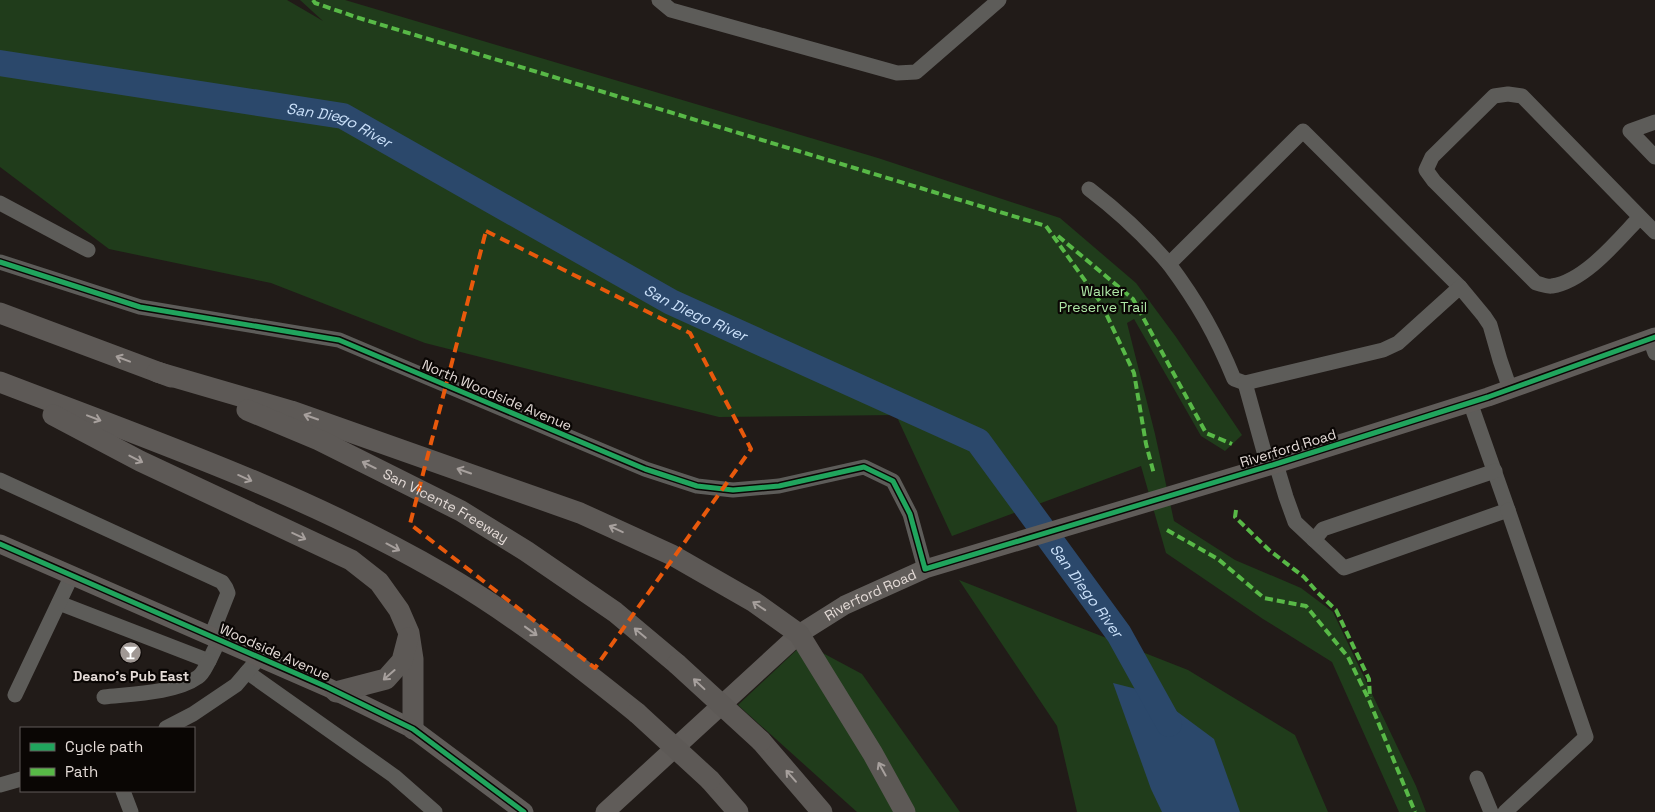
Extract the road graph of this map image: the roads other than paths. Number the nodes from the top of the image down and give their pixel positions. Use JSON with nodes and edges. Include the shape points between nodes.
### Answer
{"nodes":[{"id":1,"x":659,"y":0,"type":"edge"},
{"id":2,"x":999,"y":0,"type":"edge"},
{"id":3,"x":1655,"y":122,"type":"edge"},
{"id":4,"x":1655,"y":157,"type":"edge"},
{"id":5,"x":1089,"y":189,"type":"dead end"},
{"id":6,"x":0,"y":203,"type":"edge"},
{"id":7,"x":1640,"y":217,"type":"junction"},
{"id":8,"x":1655,"y":232,"type":"edge"},
{"id":9,"x":88,"y":250,"type":"dead end"},
{"id":10,"x":0,"y":262,"type":"edge"},
{"id":11,"x":1169,"y":264,"type":"junction"},
{"id":12,"x":1460,"y":287,"type":"junction"},
{"id":13,"x":0,"y":313,"type":"edge"},
{"id":14,"x":1653,"y":343,"type":"edge"},
{"id":15,"x":157,"y":372,"type":"junction"},
{"id":16,"x":0,"y":382,"type":"edge"},
{"id":17,"x":1246,"y":383,"type":"junction"},
{"id":18,"x":0,"y":387,"type":"edge"},
{"id":19,"x":1510,"y":389,"type":"junction"},
{"id":20,"x":1470,"y":402,"type":"junction"},
{"id":21,"x":1272,"y":465,"type":"junction"},
{"id":22,"x":1495,"y":471,"type":"junction"},
{"id":23,"x":0,"y":480,"type":"edge"},
{"id":24,"x":1508,"y":510,"type":"junction"},
{"id":25,"x":1314,"y":540,"type":"junction"},
{"id":26,"x":0,"y":544,"type":"edge"},
{"id":27,"x":925,"y":569,"type":"junction"},
{"id":28,"x":72,"y":575,"type":"junction"},
{"id":29,"x":59,"y":603,"type":"junction"},
{"id":30,"x":409,"y":633,"type":"junction"},
{"id":31,"x":799,"y":634,"type":"junction"},
{"id":32,"x":215,"y":638,"type":"junction"},
{"id":33,"x":260,"y":658,"type":"junction"},
{"id":34,"x":209,"y":661,"type":"junction"},
{"id":35,"x":247,"y":672,"type":"junction"},
{"id":36,"x":336,"y":692,"type":"junction"},
{"id":37,"x":15,"y":695,"type":"dead end"},
{"id":38,"x":104,"y":697,"type":"dead end"},
{"id":39,"x":168,"y":727,"type":"edge"},
{"id":40,"x":413,"y":729,"type":"junction"},
{"id":41,"x":1477,"y":778,"type":"dead end"},
{"id":42,"x":20,"y":779,"type":"edge"},
{"id":43,"x":0,"y":785,"type":"edge"},
{"id":44,"x":123,"y":792,"type":"edge"},
{"id":45,"x":131,"y":812,"type":"edge"},
{"id":46,"x":435,"y":812,"type":"edge"},
{"id":47,"x":524,"y":812,"type":"edge"},
{"id":48,"x":605,"y":812,"type":"edge"},
{"id":49,"x":738,"y":812,"type":"edge"},
{"id":50,"x":822,"y":812,"type":"edge"},
{"id":51,"x":905,"y":812,"type":"edge"},
{"id":52,"x":1491,"y":812,"type":"edge"},
{"id":53,"x":1504,"y":812,"type":"edge"}],
"edges":[{"from":1,"to":2,"type":"street","via":[[671,10],[897,73],[916,72]]},
{"from":3,"to":4,"type":"street","via":[[1630,131]]},
{"from":5,"to":11,"type":"street","via":[[1141,233]]},
{"from":6,"to":9,"type":"street"},
{"from":7,"to":7,"type":"street","via":[[1522,96],[1494,96],[1432,157],[1426,170],[1536,283],[1550,287],[1583,274]]},
{"from":7,"to":8,"type":"street"},
{"from":10,"to":27,"type":"street","name":"North Woodside Avenue","via":[[140,307],[339,340],[645,469],[697,486],[733,490],[779,486],[864,467],[893,481],[910,514]]},
{"from":11,"to":12,"type":"street","via":[[1303,131]]},
{"from":11,"to":17,"type":"street","via":[[1214,333],[1234,379]]},
{"from":12,"to":17,"type":"street","via":[[1392,346]]},
{"from":12,"to":19,"type":"street","via":[[1490,325]]},
{"from":15,"to":13,"type":"highway","name":"San Vicente Freeway","one_way":true},
{"from":14,"to":19,"type":"main road","name":"Riverford Road"},
{"from":31,"to":15,"type":"highway","one_way":true,"via":[[754,602],[672,555],[580,512],[291,411]]},
{"from":50,"to":15,"type":"highway","name":"San Vicente Freeway","one_way":true,"bridge":true,"via":[[761,741],[677,664],[615,612],[526,552],[461,511],[319,440]]},
{"from":16,"to":49,"type":"highway","one_way":true,"bridge":true,"via":[[219,467],[350,524],[446,575],[500,608],[573,661],[637,713],[710,780]]},
{"from":17,"to":21,"type":"street"},
{"from":18,"to":30,"type":"highway","one_way":true,"via":[[140,461],[351,560],[379,582],[399,610]]},
{"from":19,"to":20,"type":"main road","name":"Riverford Road"},
{"from":20,"to":21,"type":"main road","name":"Riverford Road"},
{"from":20,"to":22,"type":"street"},
{"from":21,"to":25,"type":"street","via":[[1296,522]]},
{"from":21,"to":27,"type":"main road","name":"Riverford Road"},
{"from":22,"to":24,"type":"street"},
{"from":22,"to":25,"type":"street","via":[[1323,529]]},
{"from":23,"to":32,"type":"street","via":[[222,582],[228,593]]},
{"from":24,"to":25,"type":"street","via":[[1344,568]]},
{"from":24,"to":53,"type":"street","via":[[1586,737]]},
{"from":26,"to":28,"type":"main road","name":"Woodside Avenue"},
{"from":27,"to":31,"type":"main road","name":"Riverford Road","via":[[845,605]]},
{"from":28,"to":29,"type":"street"},
{"from":28,"to":32,"type":"main road","name":"Woodside Avenue"},
{"from":29,"to":34,"type":"street"},
{"from":29,"to":37,"type":"street"},
{"from":30,"to":36,"type":"highway","one_way":true,"via":[[402,661],[386,679]]},
{"from":30,"to":40,"type":"highway","via":[[413,659]]},
{"from":31,"to":48,"type":"main road","name":"Riverford Road"},
{"from":51,"to":31,"type":"highway","one_way":true},
{"from":32,"to":33,"type":"main road","name":"Woodside Avenue"},
{"from":32,"to":34,"type":"street"},
{"from":33,"to":35,"type":"street"},
{"from":33,"to":36,"type":"main road","name":"Woodside Avenue"},
{"from":34,"to":38,"type":"street","via":[[200,676],[186,683],[161,690]]},
{"from":35,"to":39,"type":"street","via":[[236,685]]},
{"from":35,"to":46,"type":"street","via":[[394,776]]},
{"from":36,"to":40,"type":"main road","name":"Woodside Avenue"},
{"from":40,"to":47,"type":"main road","name":"Woodside Avenue"},
{"from":41,"to":52,"type":"street"},
{"from":42,"to":43,"type":"street"},
{"from":44,"to":45,"type":"street"}]}
